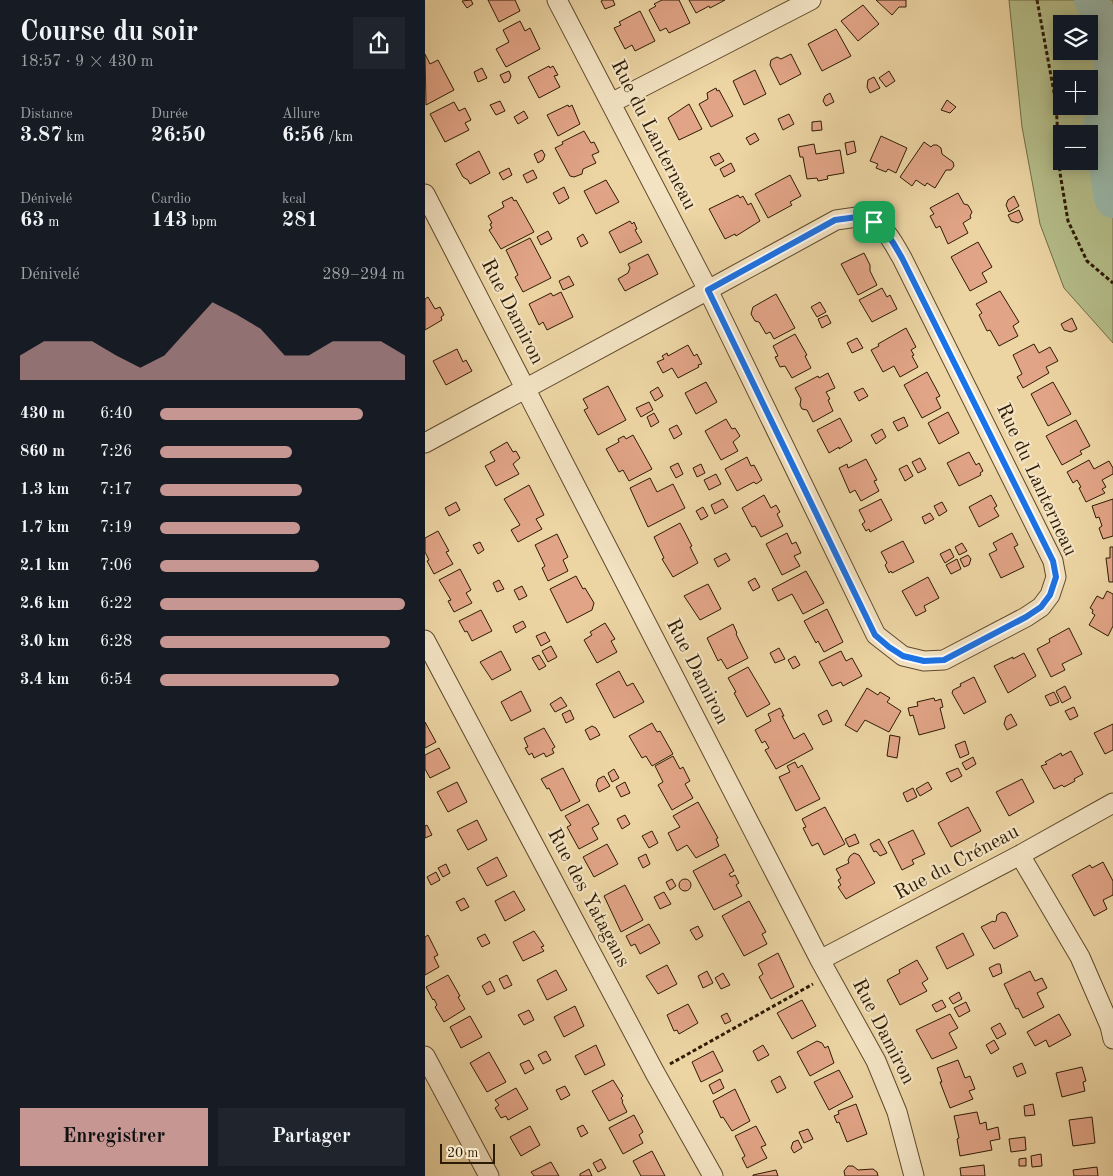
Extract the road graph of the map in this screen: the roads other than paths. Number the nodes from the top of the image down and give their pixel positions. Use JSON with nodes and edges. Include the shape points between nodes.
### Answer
{"nodes":[{"id":1,"x":557,"y":0,"type":"edge"},
{"id":2,"x":811,"y":0,"type":"edge"},
{"id":3,"x":611,"y":103,"type":"junction"},
{"id":4,"x":426,"y":200,"type":"edge"},
{"id":5,"x":708,"y":290,"type":"junction"},
{"id":6,"x":526,"y":388,"type":"junction"},
{"id":7,"x":425,"y":443,"type":"edge"},
{"id":8,"x":425,"y":640,"type":"edge"},
{"id":9,"x":1113,"y":803,"type":"edge"},
{"id":10,"x":1020,"y":855,"type":"junction"},
{"id":11,"x":824,"y":967,"type":"junction"},
{"id":12,"x":1113,"y":1039,"type":"edge"},
{"id":13,"x":425,"y":1056,"type":"edge"},
{"id":14,"x":489,"y":1176,"type":"edge"},
{"id":15,"x":713,"y":1176,"type":"edge"},
{"id":16,"x":914,"y":1176,"type":"edge"}],
"edges":[{"from":1,"to":3,"type":"street","name":"Rue du Lanterneau"},
{"from":2,"to":3,"type":"street"},
{"from":3,"to":5,"type":"street","name":"Rue du Lanterneau"},
{"from":4,"to":6,"type":"street","name":"Rue Damiron"},
{"from":5,"to":5,"type":"street","name":"Rue du Lanterneau","via":[[835,220],[857,217],[874,222],[889,235],[1053,561],[1056,577],[1050,595],[1041,607],[944,660],[924,661],[903,656],[875,635]]},
{"from":5,"to":6,"type":"street","name":"Rue du Lanterneau"},
{"from":6,"to":7,"type":"street","name":"Rue du Lanterneau"},
{"from":6,"to":11,"type":"street","name":"Rue Damiron"},
{"from":8,"to":15,"type":"street","name":"Rue des Yatagans"},
{"from":9,"to":10,"type":"street","name":"Rue du Créneau"},
{"from":10,"to":11,"type":"street","name":"Rue du Créneau"},
{"from":10,"to":12,"type":"street","via":[[1080,957]]},
{"from":11,"to":16,"type":"street","name":"Rue Damiron","via":[[876,1061],[897,1112]]},
{"from":13,"to":14,"type":"street"}]}
